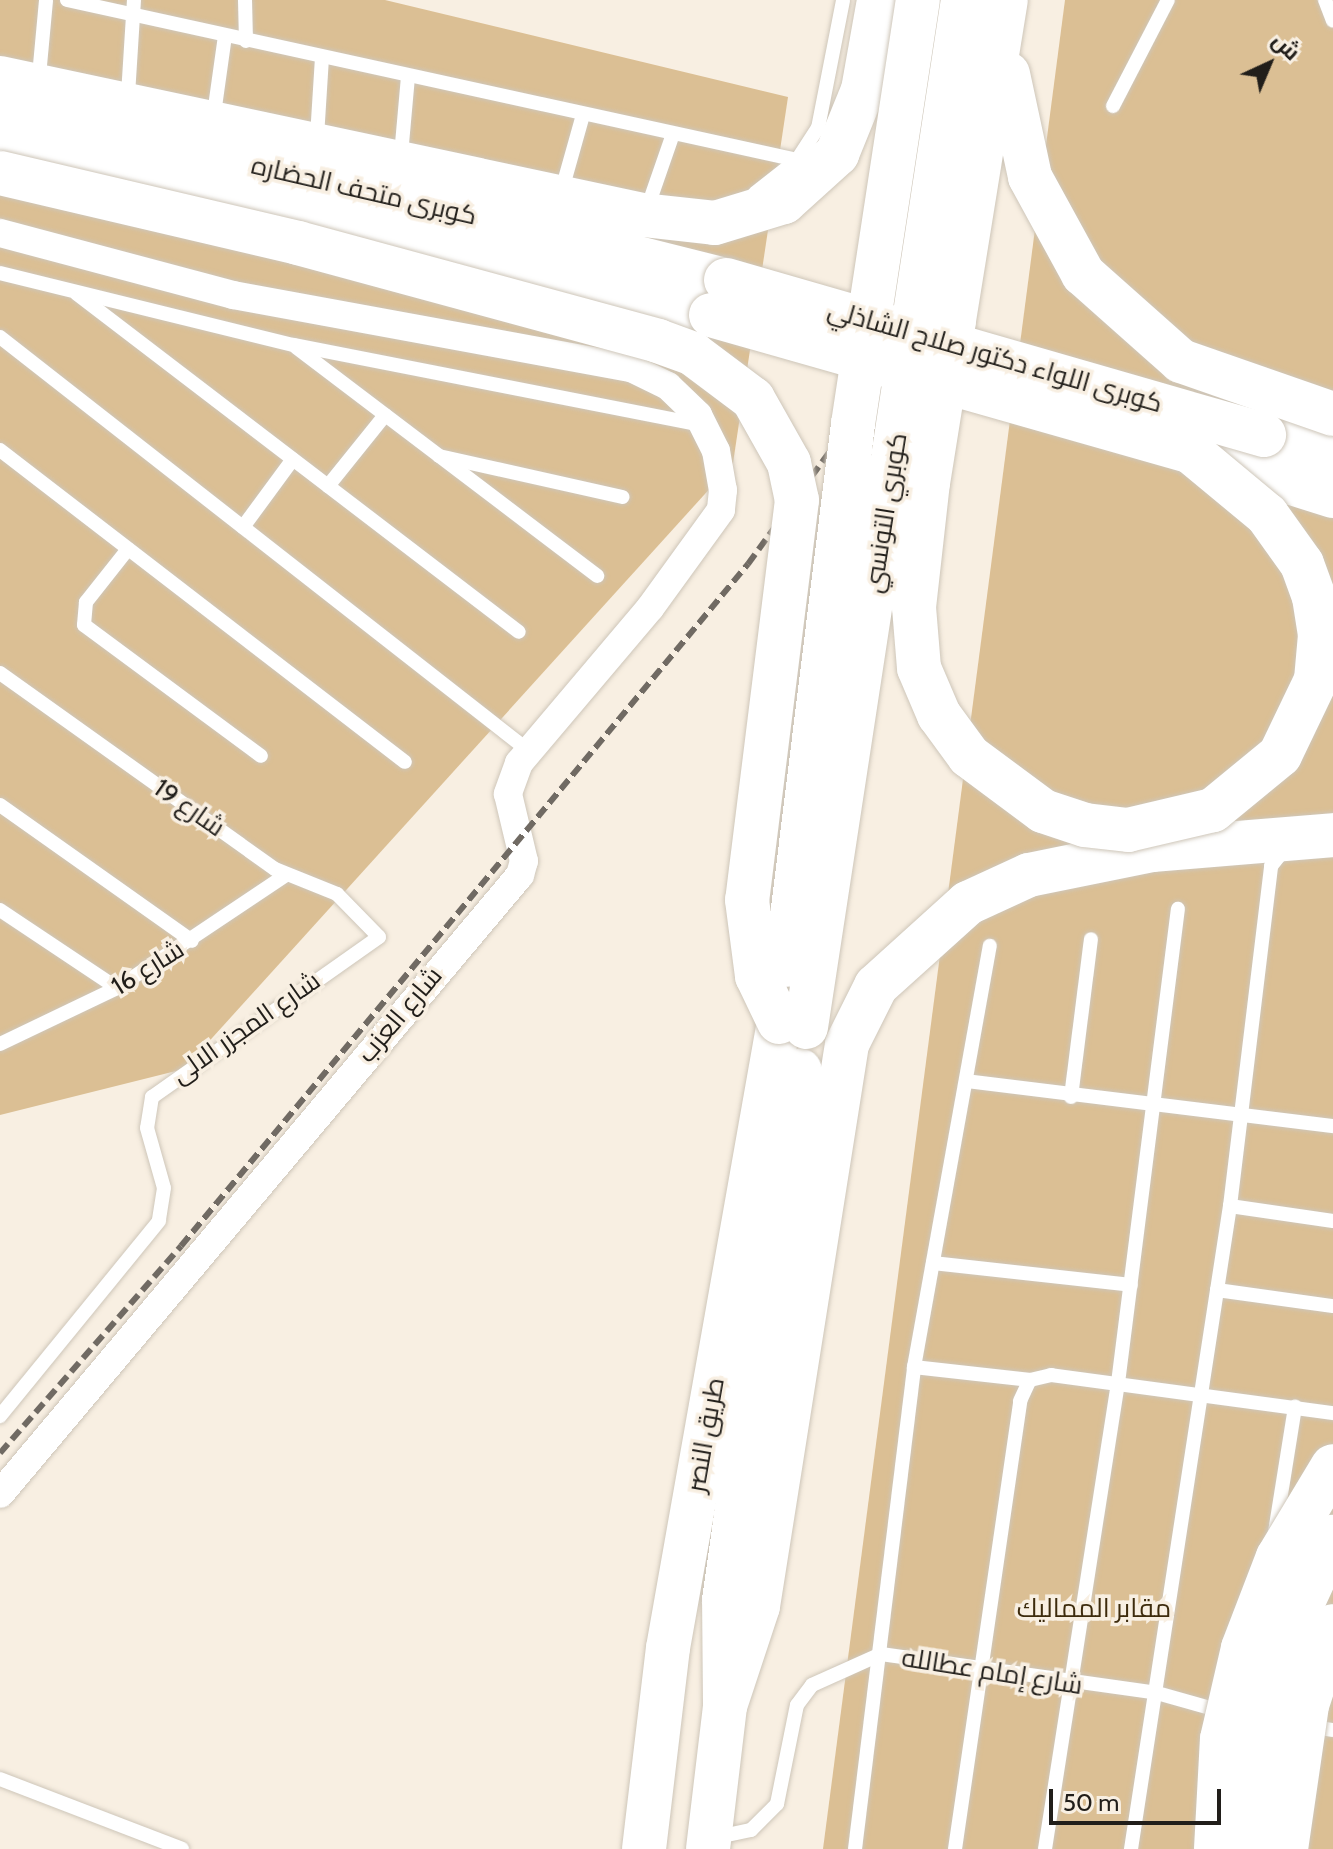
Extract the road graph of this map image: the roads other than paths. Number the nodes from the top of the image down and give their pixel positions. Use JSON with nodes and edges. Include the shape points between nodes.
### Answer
{"nodes":[{"id":1,"x":46,"y":0,"type":"edge"},
{"id":2,"x":67,"y":0,"type":"edge"},
{"id":3,"x":245,"y":0,"type":"edge"},
{"id":4,"x":843,"y":0,"type":"edge"},
{"id":5,"x":879,"y":0,"type":"edge"},
{"id":6,"x":918,"y":0,"type":"edge"},
{"id":7,"x":963,"y":0,"type":"edge"},
{"id":8,"x":1006,"y":0,"type":"edge"},
{"id":9,"x":1168,"y":0,"type":"edge"},
{"id":10,"x":1325,"y":0,"type":"edge"},
{"id":11,"x":133,"y":7,"type":"edge"},
{"id":12,"x":1333,"y":21,"type":"edge"},
{"id":13,"x":225,"y":36,"type":"junction"},
{"id":14,"x":246,"y":41,"type":"junction"},
{"id":15,"x":322,"y":58,"type":"junction"},
{"id":16,"x":0,"y":68,"type":"edge"},
{"id":17,"x":20,"y":77,"type":"edge"},
{"id":18,"x":408,"y":77,"type":"junction"},
{"id":19,"x":128,"y":95,"type":"junction"},
{"id":20,"x":1113,"y":106,"type":"dead end"},
{"id":21,"x":0,"y":111,"type":"edge"},
{"id":22,"x":214,"y":114,"type":"junction"},
{"id":23,"x":583,"y":115,"type":"junction"},
{"id":24,"x":673,"y":134,"type":"junction"},
{"id":25,"x":317,"y":137,"type":"junction"},
{"id":26,"x":0,"y":144,"type":"edge"},
{"id":27,"x":401,"y":155,"type":"junction"},
{"id":28,"x":797,"y":160,"type":"junction"},
{"id":29,"x":0,"y":173,"type":"edge"},
{"id":30,"x":563,"y":186,"type":"junction"},
{"id":31,"x":648,"y":206,"type":"junction"},
{"id":32,"x":0,"y":233,"type":"edge"},
{"id":33,"x":0,"y":273,"type":"edge"},
{"id":34,"x":70,"y":289,"type":"junction"},
{"id":35,"x":718,"y":297,"type":"junction"},
{"id":36,"x":0,"y":337,"type":"edge"},
{"id":37,"x":294,"y":345,"type":"junction"},
{"id":38,"x":1333,"y":414,"type":"edge"},
{"id":39,"x":385,"y":415,"type":"junction"},
{"id":40,"x":703,"y":425,"type":"junction"},
{"id":41,"x":0,"y":450,"type":"edge"},
{"id":42,"x":1190,"y":451,"type":"junction"},
{"id":43,"x":435,"y":455,"type":"junction"},
{"id":44,"x":1333,"y":456,"type":"edge"},
{"id":45,"x":293,"y":459,"type":"junction"},
{"id":46,"x":328,"y":486,"type":"junction"},
{"id":47,"x":1333,"y":496,"type":"edge"},
{"id":48,"x":622,"y":497,"type":"dead end"},
{"id":49,"x":243,"y":527,"type":"junction"},
{"id":50,"x":128,"y":549,"type":"junction"},
{"id":51,"x":597,"y":576,"type":"dead end"},
{"id":52,"x":519,"y":632,"type":"dead end"},
{"id":53,"x":0,"y":673,"type":"edge"},
{"id":54,"x":529,"y":751,"type":"junction"},
{"id":55,"x":261,"y":756,"type":"dead end"},
{"id":56,"x":405,"y":762,"type":"dead end"},
{"id":57,"x":0,"y":805,"type":"edge"},
{"id":58,"x":1333,"y":835,"type":"edge"},
{"id":59,"x":1333,"y":848,"type":"edge"},
{"id":60,"x":286,"y":875,"type":"junction"},
{"id":61,"x":1178,"y":909,"type":"dead end"},
{"id":62,"x":0,"y":910,"type":"edge"},
{"id":63,"x":379,"y":937,"type":"joint"},
{"id":64,"x":1091,"y":939,"type":"dead end"},
{"id":65,"x":192,"y":941,"type":"junction"},
{"id":66,"x":990,"y":946,"type":"dead end"},
{"id":67,"x":117,"y":988,"type":"junction"},
{"id":68,"x":793,"y":1024,"type":"junction"},
{"id":69,"x":0,"y":1044,"type":"edge"},
{"id":70,"x":966,"y":1081,"type":"junction"},
{"id":71,"x":1071,"y":1097,"type":"junction"},
{"id":72,"x":1154,"y":1103,"type":"junction"},
{"id":73,"x":1241,"y":1115,"type":"junction"},
{"id":74,"x":1333,"y":1126,"type":"edge"},
{"id":75,"x":1230,"y":1206,"type":"junction"},
{"id":76,"x":1333,"y":1221,"type":"edge"},
{"id":77,"x":933,"y":1263,"type":"junction"},
{"id":78,"x":1131,"y":1285,"type":"junction"},
{"id":79,"x":1217,"y":1290,"type":"junction"},
{"id":80,"x":1333,"y":1306,"type":"edge"},
{"id":81,"x":914,"y":1367,"type":"junction"},
{"id":82,"x":1030,"y":1380,"type":"junction"},
{"id":83,"x":1118,"y":1383,"type":"junction"},
{"id":84,"x":1201,"y":1393,"type":"junction"},
{"id":85,"x":1295,"y":1407,"type":"junction"},
{"id":86,"x":1333,"y":1413,"type":"edge"},
{"id":87,"x":0,"y":1416,"type":"edge"},
{"id":88,"x":1333,"y":1466,"type":"edge"},
{"id":89,"x":0,"y":1494,"type":"edge"},
{"id":90,"x":1333,"y":1537,"type":"edge"},
{"id":91,"x":1333,"y":1626,"type":"edge"},
{"id":92,"x":881,"y":1654,"type":"junction"},
{"id":93,"x":978,"y":1672,"type":"junction"},
{"id":94,"x":1071,"y":1687,"type":"junction"},
{"id":95,"x":1157,"y":1693,"type":"junction"},
{"id":96,"x":725,"y":1706,"type":"junction"},
{"id":97,"x":1246,"y":1718,"type":"junction"},
{"id":98,"x":1333,"y":1730,"type":"edge"},
{"id":99,"x":0,"y":1779,"type":"edge"},
{"id":100,"x":708,"y":1844,"type":"edge"},
{"id":101,"x":182,"y":1849,"type":"edge"},
{"id":102,"x":644,"y":1849,"type":"edge"},
{"id":103,"x":855,"y":1849,"type":"edge"},
{"id":104,"x":955,"y":1849,"type":"edge"},
{"id":105,"x":1045,"y":1849,"type":"edge"},
{"id":106,"x":1131,"y":1849,"type":"edge"},
{"id":107,"x":1216,"y":1849,"type":"edge"},
{"id":108,"x":1226,"y":1849,"type":"edge"},
{"id":109,"x":1248,"y":1849,"type":"edge"},
{"id":110,"x":1286,"y":1849,"type":"edge"}],
"edges":[{"from":1,"to":17,"type":"lane"},
{"from":2,"to":11,"type":"lane"},
{"from":3,"to":14,"type":"lane"},
{"from":4,"to":28,"type":"lane","via":[[826,108]]},
{"from":5,"to":17,"type":"highway","via":[[863,90],[837,154],[784,202],[715,223],[598,206]]},
{"from":6,"to":68,"type":"highway","name":"كوبري التونسي","bridge":true,"via":[[853,424]]},
{"from":7,"to":68,"type":"highway","name":"كوبري التونسي","bridge":true},
{"from":8,"to":38,"type":"highway","bridge":true,"via":[[1016,131],[1039,200],[1083,274],[1181,361]]},
{"from":8,"to":42,"type":"highway","bridge":true,"via":[[928,483],[915,643],[928,692],[953,737],[1006,788],[1043,811],[1128,830],[1199,815],[1249,786],[1303,718],[1320,635],[1302,564],[1267,515]]},
{"from":9,"to":20,"type":"lane"},
{"from":10,"to":12,"type":"lane"},
{"from":11,"to":13,"type":"lane"},
{"from":11,"to":19,"type":"lane"},
{"from":13,"to":14,"type":"lane"},
{"from":13,"to":22,"type":"lane"},
{"from":14,"to":15,"type":"lane"},
{"from":15,"to":18,"type":"lane"},
{"from":15,"to":25,"type":"lane"},
{"from":16,"to":17,"type":"lane"},
{"from":17,"to":19,"type":"lane"},
{"from":18,"to":23,"type":"lane"},
{"from":18,"to":27,"type":"lane"},
{"from":19,"to":22,"type":"lane"},
{"from":21,"to":35,"type":"highway","name":"كوبرى متحف الحضاره","via":[[311,176]]},
{"from":22,"to":25,"type":"lane"},
{"from":23,"to":24,"type":"lane"},
{"from":23,"to":30,"type":"lane"},
{"from":24,"to":28,"type":"lane"},
{"from":24,"to":31,"type":"lane"},
{"from":25,"to":27,"type":"lane"},
{"from":26,"to":35,"type":"highway","name":"كوبرى متحف الحضاره"},
{"from":27,"to":30,"type":"lane"},
{"from":28,"to":31,"type":"lane","via":[[760,190],[730,202]]},
{"from":29,"to":68,"type":"highway","bridge":true,"via":[[298,243],[658,341],[725,373],[753,399],[789,463],[797,500],[747,900],[757,976]]},
{"from":30,"to":31,"type":"lane"},
{"from":32,"to":40,"type":"street","via":[[233,295],[631,368],[668,386]]},
{"from":33,"to":34,"type":"lane"},
{"from":34,"to":37,"type":"lane"},
{"from":34,"to":45,"type":"lane"},
{"from":35,"to":42,"type":"highway","name":"كوبرى اللواء دكتور صلاح الشاذلي","bridge":true},
{"from":35,"to":44,"type":"highway","name":"كوبرى اللواء دكتور صلاح الشاذلي","bridge":true},
{"from":36,"to":49,"type":"lane"},
{"from":37,"to":39,"type":"lane"},
{"from":37,"to":40,"type":"lane"},
{"from":39,"to":43,"type":"lane"},
{"from":39,"to":46,"type":"lane"},
{"from":40,"to":54,"type":"street","name":"شارع العزب","via":[[721,470],[721,510],[636,628]]},
{"from":41,"to":50,"type":"lane"},
{"from":42,"to":47,"type":"highway","name":"كوبرى اللواء دكتور صلاح الشاذلي"},
{"from":43,"to":48,"type":"lane"},
{"from":43,"to":51,"type":"lane"},
{"from":45,"to":46,"type":"lane"},
{"from":45,"to":49,"type":"lane"},
{"from":46,"to":52,"type":"lane"},
{"from":49,"to":54,"type":"lane"},
{"from":50,"to":55,"type":"lane","via":[[86,602],[84,625]]},
{"from":50,"to":56,"type":"lane"},
{"from":53,"to":60,"type":"lane","name":"شارع 19"},
{"from":54,"to":89,"type":"street","name":"شارع العزب","via":[[508,794],[524,861],[520,875]]},
{"from":57,"to":65,"type":"lane"},
{"from":58,"to":96,"type":"highway","via":[[1152,850],[1029,875],[968,903],[876,986],[847,1044],[758,1606]]},
{"from":59,"to":73,"type":"lane","via":[[1287,848],[1271,866]]},
{"from":60,"to":63,"type":"lane","name":"شارع 19","via":[[337,894]]},
{"from":60,"to":65,"type":"lane","name":"شارع 16"},
{"from":61,"to":72,"type":"lane"},
{"from":62,"to":67,"type":"lane"},
{"from":63,"to":87,"type":"lane","name":"شارع المجزر الالى","via":[[152,1097],[147,1128],[164,1188],[159,1221]]},
{"from":64,"to":71,"type":"lane"},
{"from":65,"to":67,"type":"lane","name":"شارع 16"},
{"from":66,"to":70,"type":"lane"},
{"from":67,"to":69,"type":"lane","name":"شارع 16"},
{"from":68,"to":96,"type":"highway","name":"طريق النصر","via":[[724,1600]]},
{"from":68,"to":102,"type":"highway","name":"طريق النصر","via":[[668,1648]]},
{"from":70,"to":71,"type":"lane"},
{"from":70,"to":77,"type":"lane"},
{"from":71,"to":72,"type":"lane"},
{"from":72,"to":73,"type":"lane"},
{"from":72,"to":78,"type":"lane"},
{"from":73,"to":74,"type":"lane"},
{"from":73,"to":75,"type":"lane"},
{"from":75,"to":76,"type":"lane"},
{"from":75,"to":79,"type":"lane"},
{"from":77,"to":78,"type":"lane"},
{"from":77,"to":81,"type":"lane"},
{"from":78,"to":83,"type":"lane"},
{"from":79,"to":80,"type":"lane"},
{"from":79,"to":84,"type":"lane"},
{"from":81,"to":82,"type":"lane"},
{"from":81,"to":92,"type":"lane"},
{"from":82,"to":83,"type":"lane"},
{"from":82,"to":93,"type":"lane","via":[[1020,1401]]},
{"from":83,"to":84,"type":"lane"},
{"from":83,"to":94,"type":"lane"},
{"from":84,"to":85,"type":"lane"},
{"from":84,"to":95,"type":"lane"},
{"from":85,"to":86,"type":"lane"},
{"from":85,"to":97,"type":"lane"},
{"from":88,"to":107,"type":"highway","bridge":true,"via":[[1278,1557],[1243,1648],[1222,1739]]},
{"from":90,"to":109,"type":"highway","bridge":true,"via":[[1284,1643],[1261,1724]]},
{"from":91,"to":110,"type":"highway","bridge":true,"via":[[1307,1705]]},
{"from":92,"to":93,"type":"lane","name":"شارع إمام عطالله"},
{"from":92,"to":100,"type":"lane","name":"شارع إمام عطالله","via":[[822,1679],[797,1705],[777,1804],[765,1822]]},
{"from":92,"to":103,"type":"lane"},
{"from":93,"to":94,"type":"lane","name":"شارع إمام عطالله"},
{"from":93,"to":104,"type":"lane"},
{"from":94,"to":95,"type":"lane","name":"شارع إمام عطالله"},
{"from":94,"to":105,"type":"lane"},
{"from":95,"to":97,"type":"lane","name":"شارع إمام عطالله"},
{"from":95,"to":106,"type":"lane"},
{"from":96,"to":100,"type":"highway","name":"طريق النصر"},
{"from":97,"to":98,"type":"lane","name":"شارع إمام عطالله"},
{"from":97,"to":108,"type":"lane"},
{"from":99,"to":101,"type":"lane"}]}
